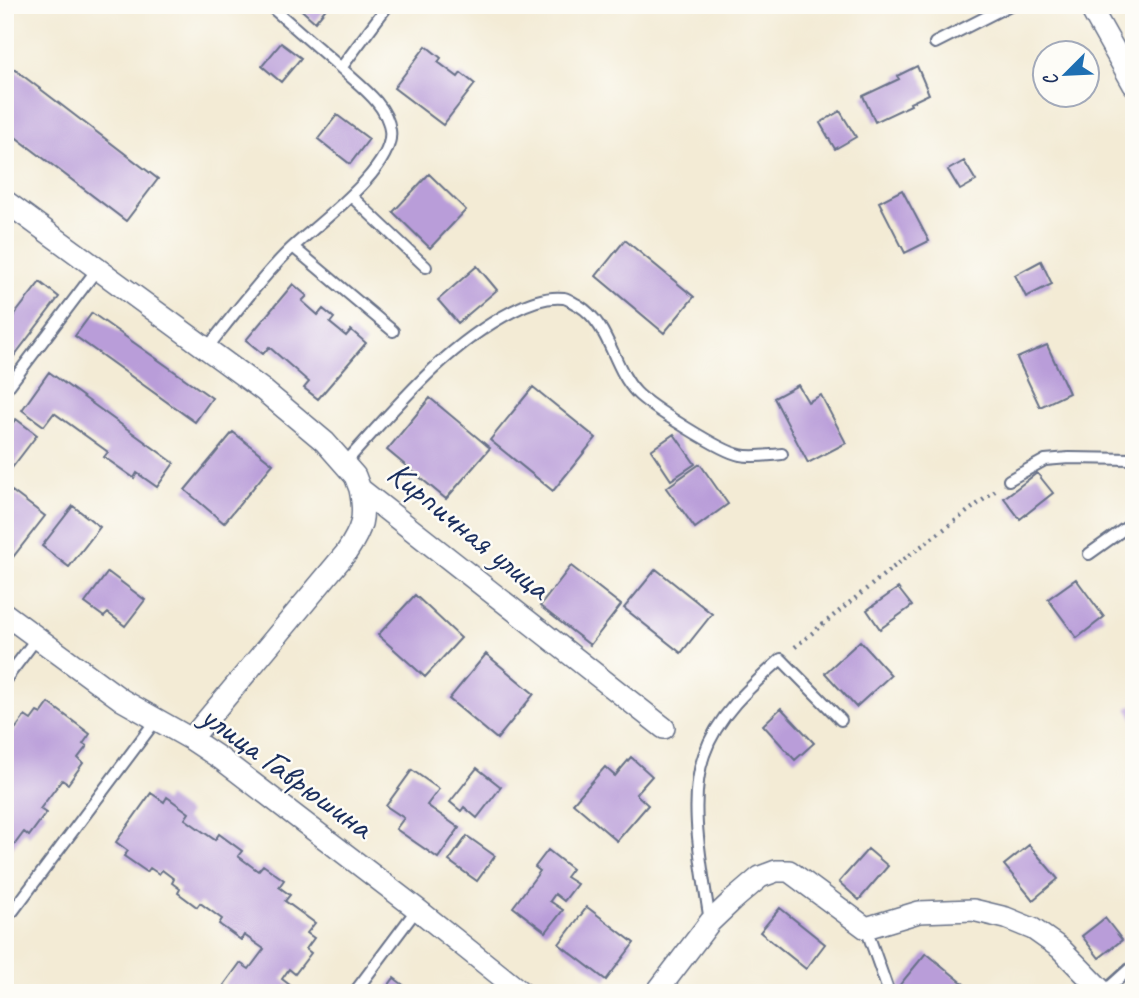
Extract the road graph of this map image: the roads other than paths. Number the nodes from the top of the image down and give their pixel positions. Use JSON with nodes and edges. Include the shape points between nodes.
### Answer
{"nodes":[{"id":1,"x":269,"y":5,"type":"edge"},
{"id":2,"x":388,"y":5,"type":"edge"},
{"id":3,"x":1010,"y":5,"type":"edge"},
{"id":4,"x":1089,"y":5,"type":"edge"},
{"id":5,"x":936,"y":43,"type":"dead end"},
{"id":6,"x":341,"y":68,"type":"junction"},
{"id":7,"x":1134,"y":85,"type":"edge"},
{"id":8,"x":351,"y":196,"type":"junction"},
{"id":9,"x":5,"y":201,"type":"edge"},
{"id":10,"x":293,"y":247,"type":"junction"},
{"id":11,"x":426,"y":267,"type":"dead end"},
{"id":12,"x":98,"y":268,"type":"junction"},
{"id":13,"x":393,"y":331,"type":"dead end"},
{"id":14,"x":207,"y":348,"type":"junction"},
{"id":15,"x":5,"y":391,"type":"edge"},
{"id":16,"x":782,"y":454,"type":"dead end"},
{"id":17,"x":1134,"y":459,"type":"edge"},
{"id":18,"x":345,"y":463,"type":"junction"},
{"id":19,"x":1010,"y":480,"type":"road end"},
{"id":20,"x":360,"y":489,"type":"junction"},
{"id":21,"x":1134,"y":522,"type":"edge"},
{"id":22,"x":1089,"y":554,"type":"dead end"},
{"id":23,"x":5,"y":614,"type":"edge"},
{"id":24,"x":37,"y":639,"type":"junction"},
{"id":25,"x":5,"y":680,"type":"edge"},
{"id":26,"x":156,"y":720,"type":"junction"},
{"id":27,"x":841,"y":720,"type":"dead end"},
{"id":28,"x":664,"y":728,"type":"dead end"},
{"id":29,"x":191,"y":739,"type":"junction"},
{"id":30,"x":417,"y":909,"type":"junction"},
{"id":31,"x":5,"y":918,"type":"edge"},
{"id":32,"x":710,"y":922,"type":"junction"},
{"id":33,"x":866,"y":928,"type":"junction"},
{"id":34,"x":1134,"y":965,"type":"edge"},
{"id":35,"x":1104,"y":992,"type":"edge"},
{"id":36,"x":354,"y":993,"type":"edge"},
{"id":37,"x":522,"y":993,"type":"edge"},
{"id":38,"x":656,"y":993,"type":"edge"},
{"id":39,"x":890,"y":993,"type":"edge"}],
"edges":[{"from":1,"to":6,"type":"lane"},
{"from":2,"to":6,"type":"lane"},
{"from":3,"to":5,"type":"lane"},
{"from":4,"to":7,"type":"street"},
{"from":6,"to":8,"type":"lane","via":[[383,110],[390,129],[390,145]]},
{"from":8,"to":10,"type":"lane"},
{"from":8,"to":11,"type":"lane"},
{"from":9,"to":12,"type":"street","name":"Кирпичная улица"},
{"from":10,"to":13,"type":"lane"},
{"from":10,"to":14,"type":"lane"},
{"from":12,"to":14,"type":"street","name":"Кирпичная улица"},
{"from":12,"to":15,"type":"lane"},
{"from":14,"to":18,"type":"street","name":"Кирпичная улица","via":[[326,442]]},
{"from":16,"to":18,"type":"lane","via":[[748,457],[726,452],[651,404],[624,374],[602,328],[586,310],[566,299],[551,298],[526,304],[468,338],[416,385]]},
{"from":17,"to":19,"type":"lane","via":[[1045,460]]},
{"from":18,"to":20,"type":"street","name":"Кирпичная улица"},
{"from":20,"to":28,"type":"street","name":"Кирпичная улица"},
{"from":20,"to":29,"type":"street","via":[[362,524],[346,553]]},
{"from":21,"to":22,"type":"lane"},
{"from":23,"to":24,"type":"street","name":"улица Гаврюшина"},
{"from":24,"to":25,"type":"lane"},
{"from":24,"to":26,"type":"street","name":"улица Гаврюшина"},
{"from":26,"to":29,"type":"street","name":"улица Гаврюшина"},
{"from":26,"to":31,"type":"lane"},
{"from":27,"to":32,"type":"lane","via":[[781,659],[716,729],[704,755],[696,811]]},
{"from":29,"to":30,"type":"street","name":"улица Гаврюшина"},
{"from":30,"to":36,"type":"lane"},
{"from":30,"to":37,"type":"street","name":"улица Гаврюшина"},
{"from":32,"to":33,"type":"street","via":[[760,877],[789,871]]},
{"from":32,"to":38,"type":"street"},
{"from":33,"to":35,"type":"street","via":[[919,912],[973,910],[1006,918],[1060,948]]},
{"from":33,"to":39,"type":"lane"},
{"from":34,"to":35,"type":"lane"}]}
